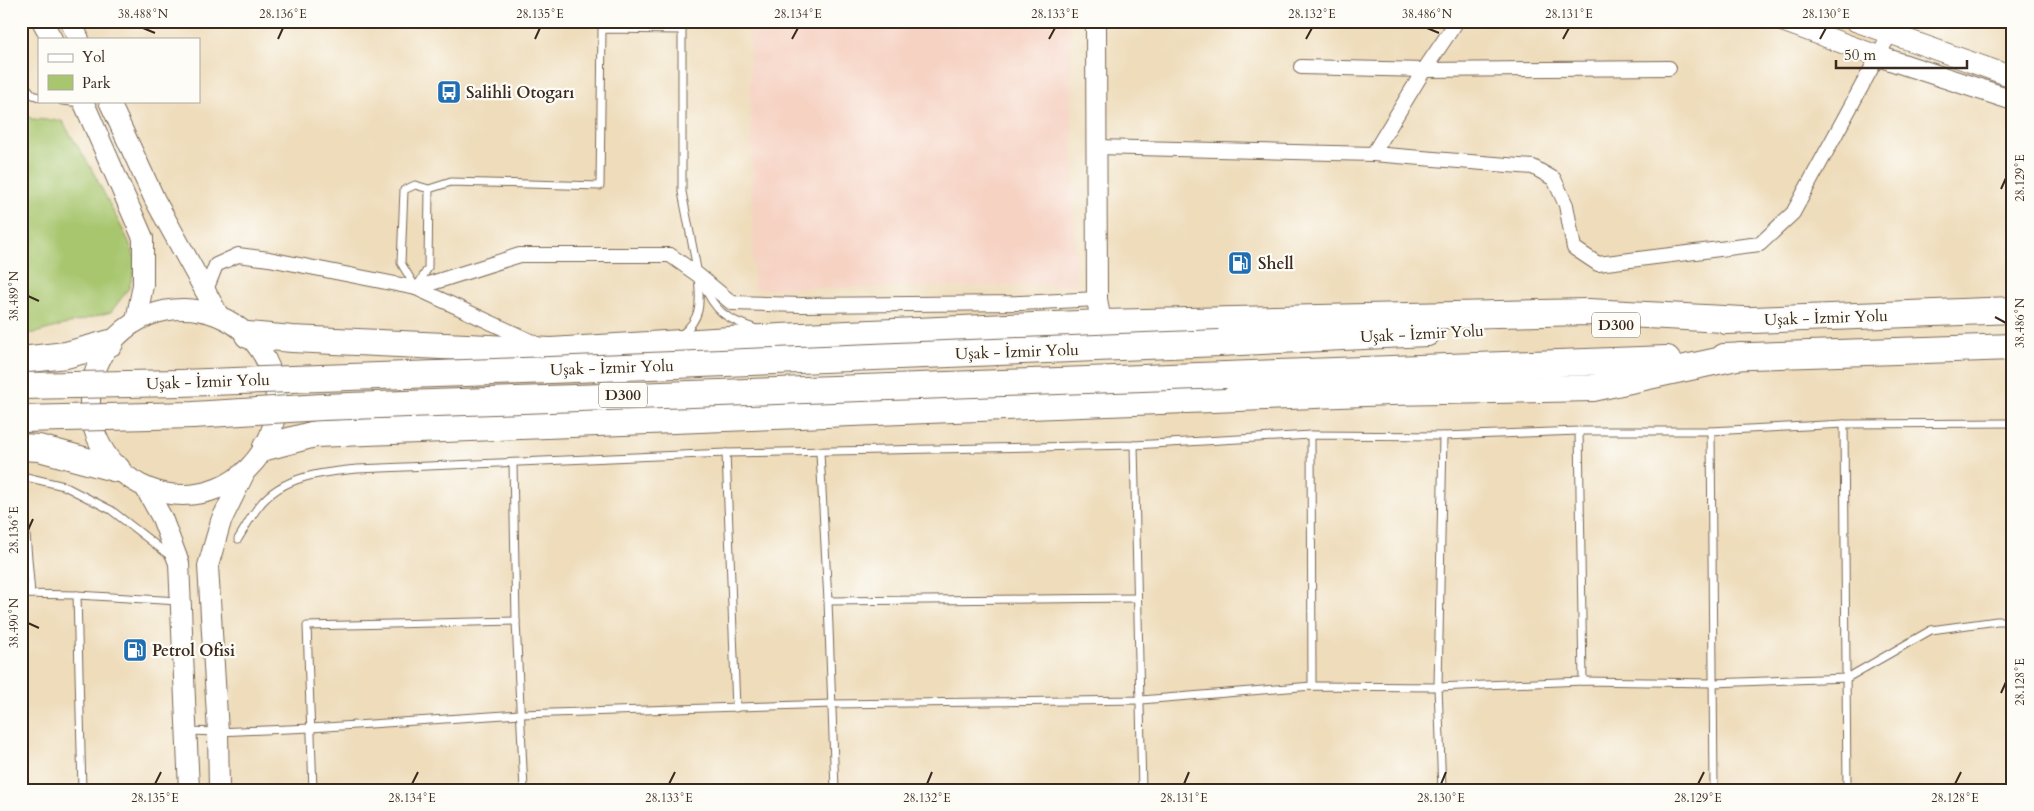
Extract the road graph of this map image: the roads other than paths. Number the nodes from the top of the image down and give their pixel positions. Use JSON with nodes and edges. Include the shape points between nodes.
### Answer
{"nodes":[{"id":1,"x":42,"y":21,"type":"edge"},
{"id":2,"x":70,"y":21,"type":"edge"},
{"id":3,"x":1096,"y":21,"type":"edge"},
{"id":4,"x":1457,"y":21,"type":"edge"},
{"id":5,"x":1782,"y":21,"type":"edge"},
{"id":6,"x":1855,"y":21,"type":"edge"},
{"id":7,"x":1894,"y":28,"type":"edge"},
{"id":8,"x":51,"y":38,"type":"edge"},
{"id":9,"x":78,"y":38,"type":"edge"},
{"id":10,"x":1878,"y":56,"type":"junction"},
{"id":11,"x":1301,"y":67,"type":"dead end"},
{"id":12,"x":1669,"y":68,"type":"dead end"},
{"id":13,"x":1424,"y":70,"type":"junction"},
{"id":14,"x":2013,"y":77,"type":"edge"},
{"id":15,"x":21,"y":81,"type":"edge"},
{"id":16,"x":38,"y":96,"type":"edge"},
{"id":17,"x":2013,"y":100,"type":"edge"},
{"id":18,"x":83,"y":102,"type":"edge"},
{"id":19,"x":109,"y":102,"type":"edge"},
{"id":20,"x":1096,"y":147,"type":"junction"},
{"id":21,"x":1373,"y":154,"type":"junction"},
{"id":22,"x":428,"y":189,"type":"junction"},
{"id":23,"x":698,"y":275,"type":"junction"},
{"id":24,"x":416,"y":288,"type":"junction"},
{"id":25,"x":206,"y":290,"type":"junction"},
{"id":26,"x":2013,"y":310,"type":"edge"},
{"id":27,"x":1099,"y":311,"type":"junction"},
{"id":28,"x":219,"y":316,"type":"junction"},
{"id":29,"x":1743,"y":320,"type":"junction"},
{"id":30,"x":136,"y":321,"type":"junction"},
{"id":31,"x":248,"y":335,"type":"junction"},
{"id":32,"x":780,"y":337,"type":"junction"},
{"id":33,"x":110,"y":343,"type":"junction"},
{"id":34,"x":670,"y":344,"type":"junction"},
{"id":35,"x":2013,"y":347,"type":"edge"},
{"id":36,"x":551,"y":351,"type":"junction"},
{"id":37,"x":1741,"y":356,"type":"junction"},
{"id":38,"x":21,"y":360,"type":"edge"},
{"id":39,"x":21,"y":386,"type":"edge"},
{"id":40,"x":21,"y":419,"type":"edge"},
{"id":41,"x":1844,"y":424,"type":"junction"},
{"id":42,"x":2013,"y":424,"type":"edge"},
{"id":43,"x":1711,"y":430,"type":"junction"},
{"id":44,"x":1579,"y":432,"type":"junction"},
{"id":45,"x":1311,"y":435,"type":"junction"},
{"id":46,"x":1443,"y":436,"type":"junction"},
{"id":47,"x":1134,"y":445,"type":"junction"},
{"id":48,"x":21,"y":447,"type":"edge"},
{"id":49,"x":266,"y":447,"type":"junction"},
{"id":50,"x":726,"y":453,"type":"junction"},
{"id":51,"x":820,"y":453,"type":"junction"},
{"id":52,"x":513,"y":463,"type":"junction"},
{"id":53,"x":117,"y":470,"type":"junction"},
{"id":54,"x":244,"y":474,"type":"junction"},
{"id":55,"x":22,"y":476,"type":"edge"},
{"id":56,"x":146,"y":489,"type":"junction"},
{"id":57,"x":238,"y":539,"type":"dead end"},
{"id":58,"x":179,"y":562,"type":"junction"},
{"id":59,"x":21,"y":594,"type":"edge"},
{"id":60,"x":31,"y":594,"type":"junction"},
{"id":61,"x":78,"y":595,"type":"junction"},
{"id":62,"x":1137,"y":598,"type":"junction"},
{"id":63,"x":179,"y":601,"type":"junction"},
{"id":64,"x":828,"y":601,"type":"junction"},
{"id":65,"x":516,"y":621,"type":"junction"},
{"id":66,"x":2013,"y":621,"type":"edge"},
{"id":67,"x":1847,"y":678,"type":"junction"},
{"id":68,"x":1583,"y":681,"type":"junction"},
{"id":69,"x":1713,"y":684,"type":"junction"},
{"id":70,"x":1312,"y":686,"type":"junction"},
{"id":71,"x":1438,"y":687,"type":"junction"},
{"id":72,"x":1141,"y":700,"type":"junction"},
{"id":73,"x":832,"y":704,"type":"junction"},
{"id":74,"x":736,"y":708,"type":"junction"},
{"id":75,"x":521,"y":714,"type":"junction"},
{"id":76,"x":311,"y":728,"type":"junction"},
{"id":77,"x":187,"y":731,"type":"junction"},
{"id":78,"x":218,"y":732,"type":"junction"},
{"id":79,"x":82,"y":790,"type":"edge"},
{"id":80,"x":189,"y":790,"type":"edge"},
{"id":81,"x":219,"y":790,"type":"edge"},
{"id":82,"x":313,"y":790,"type":"edge"},
{"id":83,"x":524,"y":790,"type":"edge"},
{"id":84,"x":835,"y":790,"type":"edge"},
{"id":85,"x":1142,"y":790,"type":"edge"},
{"id":86,"x":1442,"y":790,"type":"edge"},
{"id":87,"x":1714,"y":790,"type":"edge"},
{"id":88,"x":1847,"y":790,"type":"edge"}],
"edges":[{"from":1,"to":8,"type":"main road"},
{"from":2,"to":9,"type":"main road"},
{"from":3,"to":20,"type":"main road"},
{"from":4,"to":13,"type":"street"},
{"from":5,"to":10,"type":"main road"},
{"from":6,"to":7,"type":"main road"},
{"from":7,"to":10,"type":"street"},
{"from":7,"to":14,"type":"main road"},
{"from":10,"to":17,"type":"main road"},
{"from":10,"to":21,"type":"street","via":[[1793,213],[1760,244],[1598,264],[1574,248],[1566,205],[1554,179],[1533,168]]},
{"from":11,"to":13,"type":"street"},
{"from":12,"to":13,"type":"street"},
{"from":13,"to":21,"type":"street"},
{"from":15,"to":16,"type":"lane"},
{"from":18,"to":30,"type":"main road","via":[[143,238],[142,285]]},
{"from":19,"to":25,"type":"main road","via":[[155,200]]},
{"from":20,"to":21,"type":"street"},
{"from":20,"to":27,"type":"main road"},
{"from":22,"to":23,"type":"lane","via":[[451,182],[600,186],[602,29],[682,30],[682,192]]},
{"from":22,"to":24,"type":"lane","via":[[428,268]]},
{"from":22,"to":24,"type":"lane","via":[[415,186],[404,190],[401,263]]},
{"from":23,"to":24,"type":"street","via":[[670,255],[520,255]]},
{"from":23,"to":27,"type":"street","via":[[732,303],[1021,303]]},
{"from":23,"to":32,"type":"lane","via":[[712,304],[735,322]]},
{"from":23,"to":34,"type":"lane","via":[[700,303],[692,326]]},
{"from":24,"to":25,"type":"street","via":[[238,255],[216,265]]},
{"from":24,"to":36,"type":"street"},
{"from":25,"to":28,"type":"main road"},
{"from":26,"to":29,"type":"highway","name":"Uşak - İzmir Yolu","number":"D300"},
{"from":27,"to":29,"type":"highway","via":[[1588,312]]},
{"from":27,"to":32,"type":"highway"},
{"from":28,"to":30,"type":"main road","via":[[192,309],[163,310]]},
{"from":28,"to":31,"type":"main road"},
{"from":29,"to":39,"type":"highway","name":"Uşak - İzmir Yolu","number":"D300","bridge":true,"via":[[550,370]]},
{"from":30,"to":33,"type":"main road"},
{"from":31,"to":36,"type":"highway"},
{"from":31,"to":49,"type":"main road","via":[[267,359],[276,388],[276,418]]},
{"from":32,"to":34,"type":"highway"},
{"from":33,"to":38,"type":"highway","via":[[66,355]]},
{"from":33,"to":53,"type":"main road","via":[[93,374],[89,408],[97,441]]},
{"from":34,"to":36,"type":"highway"},
{"from":35,"to":37,"type":"highway","name":"Uşak - İzmir Yolu","number":"D300"},
{"from":37,"to":40,"type":"highway","name":"Uşak - İzmir Yolu","number":"D300","bridge":true},
{"from":37,"to":49,"type":"highway","via":[[1592,388],[1390,392],[315,434]]},
{"from":41,"to":42,"type":"lane"},
{"from":41,"to":43,"type":"lane"},
{"from":41,"to":67,"type":"lane"},
{"from":43,"to":44,"type":"lane"},
{"from":43,"to":69,"type":"lane"},
{"from":44,"to":46,"type":"lane"},
{"from":44,"to":68,"type":"lane"},
{"from":45,"to":46,"type":"lane"},
{"from":45,"to":47,"type":"lane"},
{"from":45,"to":70,"type":"lane"},
{"from":46,"to":71,"type":"lane"},
{"from":47,"to":51,"type":"lane"},
{"from":47,"to":62,"type":"lane"},
{"from":48,"to":53,"type":"highway","via":[[39,448]]},
{"from":49,"to":54,"type":"main road"},
{"from":50,"to":51,"type":"lane"},
{"from":50,"to":52,"type":"lane"},
{"from":50,"to":74,"type":"lane"},
{"from":51,"to":64,"type":"lane"},
{"from":52,"to":57,"type":"lane","via":[[314,473],[280,488],[260,505]]},
{"from":52,"to":65,"type":"lane"},
{"from":53,"to":56,"type":"main road"},
{"from":54,"to":56,"type":"main road","via":[[214,491],[180,496]]},
{"from":54,"to":78,"type":"main road","via":[[221,521],[208,566]]},
{"from":55,"to":58,"type":"lane","via":[[64,486],[112,510]]},
{"from":55,"to":60,"type":"lane"},
{"from":56,"to":58,"type":"main road","via":[[162,518]]},
{"from":58,"to":63,"type":"main road"},
{"from":59,"to":60,"type":"lane"},
{"from":60,"to":61,"type":"lane"},
{"from":61,"to":63,"type":"lane"},
{"from":61,"to":79,"type":"lane"},
{"from":62,"to":64,"type":"lane"},
{"from":62,"to":72,"type":"lane"},
{"from":63,"to":77,"type":"main road"},
{"from":64,"to":73,"type":"lane"},
{"from":65,"to":75,"type":"lane"},
{"from":65,"to":76,"type":"lane","via":[[307,626]]},
{"from":66,"to":67,"type":"lane","via":[[1931,630]]},
{"from":67,"to":69,"type":"lane"},
{"from":67,"to":88,"type":"lane"},
{"from":68,"to":69,"type":"lane"},
{"from":68,"to":71,"type":"lane"},
{"from":69,"to":87,"type":"lane"},
{"from":70,"to":71,"type":"lane"},
{"from":70,"to":72,"type":"lane"},
{"from":71,"to":86,"type":"lane"},
{"from":72,"to":73,"type":"lane"},
{"from":72,"to":85,"type":"lane"},
{"from":73,"to":74,"type":"lane"},
{"from":73,"to":84,"type":"lane"},
{"from":74,"to":75,"type":"lane"},
{"from":75,"to":76,"type":"lane"},
{"from":75,"to":83,"type":"lane"},
{"from":76,"to":78,"type":"lane"},
{"from":76,"to":82,"type":"lane"},
{"from":77,"to":78,"type":"lane"},
{"from":77,"to":80,"type":"main road"},
{"from":78,"to":81,"type":"main road"}]}
